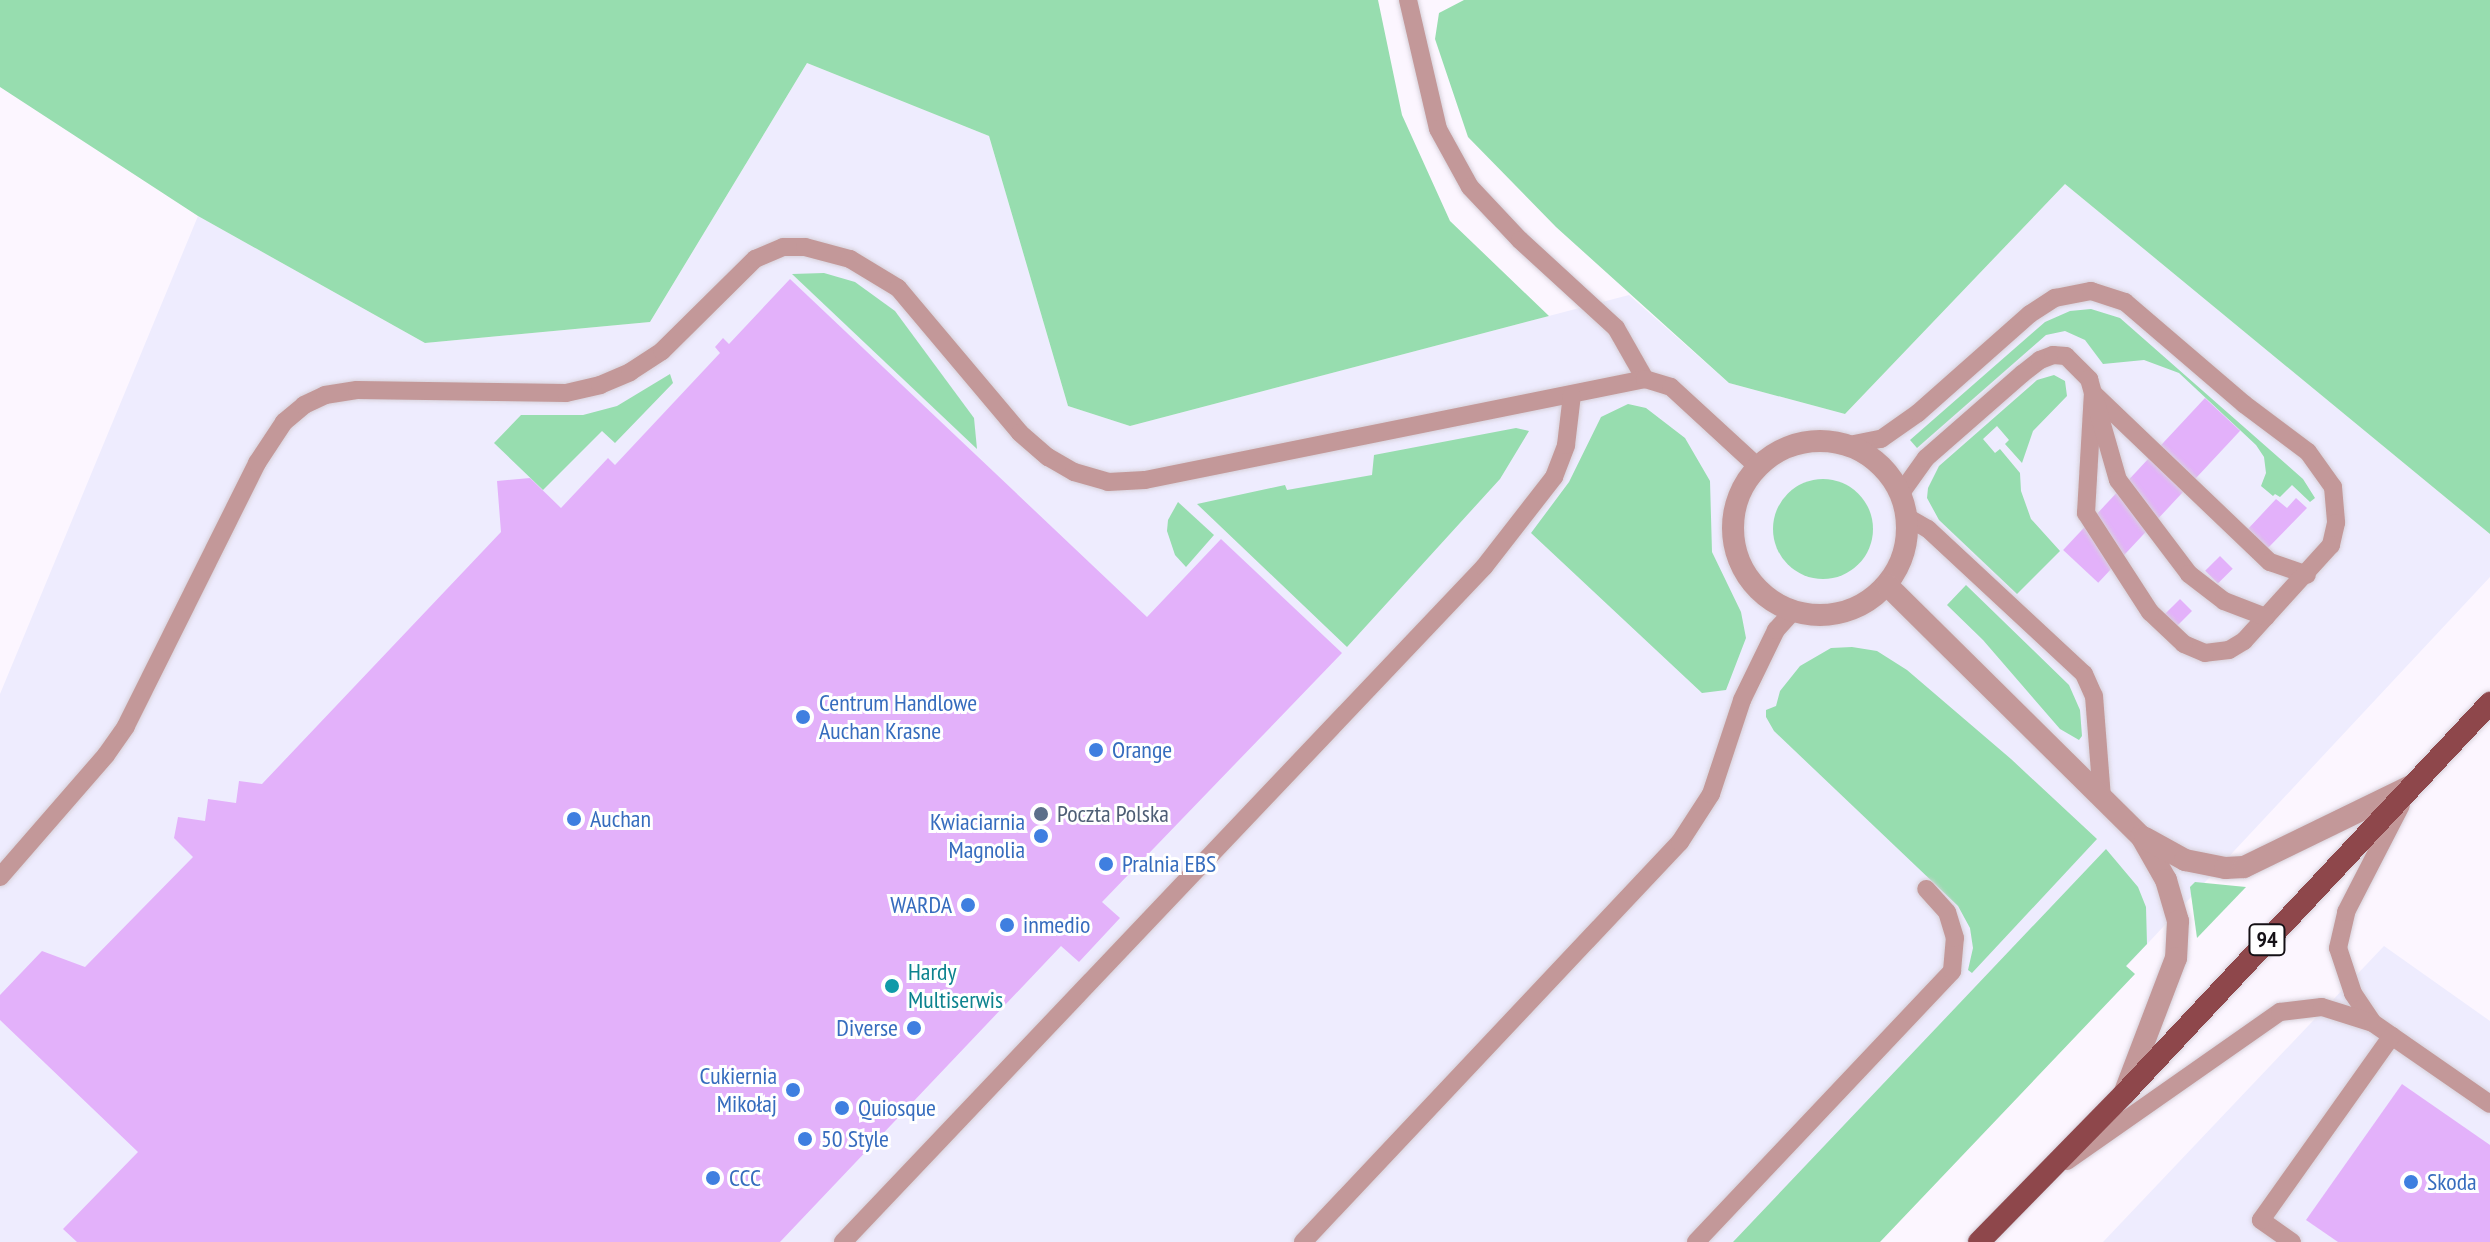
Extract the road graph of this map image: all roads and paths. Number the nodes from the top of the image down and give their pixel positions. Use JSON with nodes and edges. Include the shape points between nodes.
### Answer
{"nodes":[{"id":1,"x":1408,"y":0,"type":"edge"},
{"id":2,"x":1645,"y":379,"type":"junction"},
{"id":3,"x":2093,"y":393,"type":"junction"},
{"id":4,"x":1572,"y":395,"type":"junction"},
{"id":5,"x":1849,"y":445,"type":"junction"},
{"id":6,"x":1758,"y":467,"type":"junction"},
{"id":7,"x":1901,"y":493,"type":"junction"},
{"id":8,"x":1907,"y":517,"type":"junction"},
{"id":9,"x":2307,"y":575,"type":"junction"},
{"id":10,"x":1887,"y":585,"type":"junction"},
{"id":11,"x":1792,"y":612,"type":"junction"},
{"id":12,"x":2266,"y":617,"type":"junction"},
{"id":13,"x":2490,"y":703,"type":"edge"},
{"id":14,"x":2411,"y":786,"type":"junction"},
{"id":15,"x":2102,"y":797,"type":"junction"},
{"id":16,"x":2141,"y":836,"type":"junction"},
{"id":17,"x":0,"y":877,"type":"edge"},
{"id":18,"x":1926,"y":889,"type":"dead end"},
{"id":19,"x":2373,"y":1023,"type":"junction"},
{"id":20,"x":2392,"y":1036,"type":"junction"},
{"id":21,"x":2124,"y":1094,"type":"junction"},
{"id":22,"x":2490,"y":1104,"type":"edge"},
{"id":23,"x":2032,"y":1186,"type":"junction"},
{"id":24,"x":843,"y":1242,"type":"edge"},
{"id":25,"x":1303,"y":1242,"type":"edge"},
{"id":26,"x":1696,"y":1242,"type":"edge"},
{"id":27,"x":1979,"y":1242,"type":"edge"},
{"id":28,"x":2292,"y":1242,"type":"edge"}],
"edges":[{"from":1,"to":2,"type":"lane","via":[[1431,107],[1470,187],[1616,328]]},
{"from":2,"to":4,"type":"lane"},
{"from":2,"to":6,"type":"lane","via":[[1671,387]]},
{"from":3,"to":7,"type":"lane","via":[[2082,369],[2066,356],[2040,360],[1926,458]]},
{"from":3,"to":9,"type":"lane","via":[[2270,562]]},
{"from":3,"to":12,"type":"lane","via":[[2118,480],[2180,562],[2224,601]]},
{"from":3,"to":12,"type":"lane","via":[[2086,513],[2150,612],[2184,644],[2205,653],[2229,650]]},
{"from":4,"to":17,"type":"lane","via":[[1145,480],[1108,482],[1074,472],[1020,433],[898,288],[850,259],[783,247],[755,259],[662,351],[600,385],[566,393],[357,390],[304,405],[284,422],[257,463],[126,726]]},
{"from":4,"to":24,"type":"lane","via":[[1566,445],[1554,477],[1501,547]]},
{"from":5,"to":6,"type":"street","via":[[1801,443],[1777,451]]},
{"from":5,"to":7,"type":"street","via":[[1871,456]]},
{"from":5,"to":9,"type":"lane","via":[[1881,439],[1918,413],[2055,298],[2091,291],[2108,294],[2125,302],[2308,452],[2324,471],[2333,487],[2336,523],[2331,545]]},
{"from":6,"to":11,"type":"street","via":[[1740,490],[1733,519],[1735,548],[1746,576],[1766,597]]},
{"from":7,"to":8,"type":"street"},
{"from":8,"to":10,"type":"street","via":[[1904,553]]},
{"from":8,"to":15,"type":"lane","via":[[1928,529],[2084,674],[2094,696]]},
{"from":9,"to":12,"type":"lane"},
{"from":10,"to":11,"type":"street","via":[[1860,607],[1826,616]]},
{"from":10,"to":15,"type":"street"},
{"from":11,"to":25,"type":"lane","via":[[1776,630],[1742,700],[1711,794],[1680,842]]},
{"from":13,"to":14,"type":"main road","number":"94"},
{"from":14,"to":16,"type":"street","via":[[2244,867],[2185,860]]},
{"from":14,"to":19,"type":"lane","via":[[2346,912],[2338,948],[2353,993]]},
{"from":14,"to":21,"type":"main road","number":"94"},
{"from":15,"to":16,"type":"street"},
{"from":16,"to":21,"type":"street","via":[[2175,900],[2176,958]]},
{"from":18,"to":26,"type":"lane","via":[[1947,912],[1955,938],[1952,971]]},
{"from":19,"to":20,"type":"lane"},
{"from":19,"to":23,"type":"lane","via":[[2322,1007],[2280,1012]]},
{"from":20,"to":22,"type":"lane"},
{"from":20,"to":28,"type":"lane","via":[[2261,1220]]},
{"from":21,"to":23,"type":"main road","number":"94"},
{"from":23,"to":27,"type":"main road","number":"94"}]}
